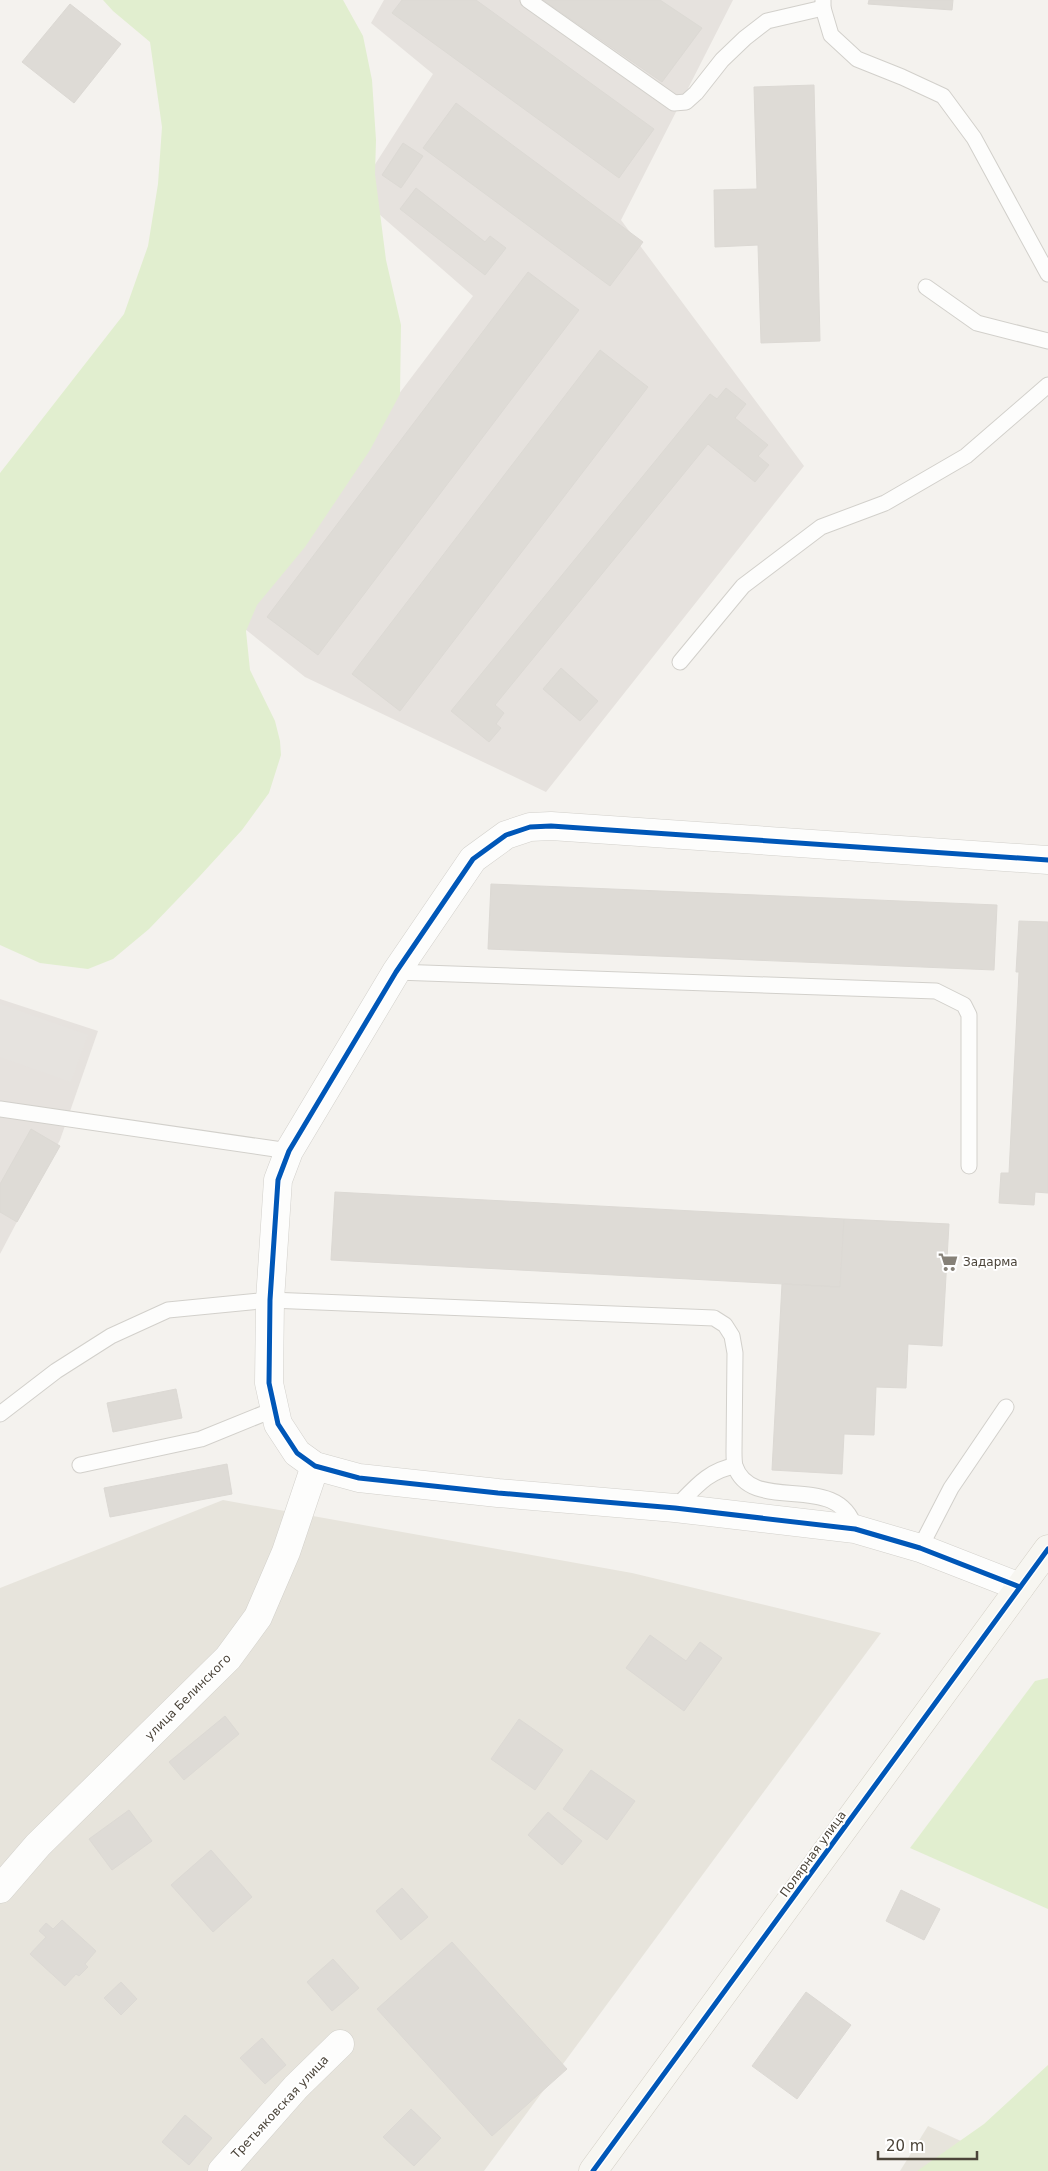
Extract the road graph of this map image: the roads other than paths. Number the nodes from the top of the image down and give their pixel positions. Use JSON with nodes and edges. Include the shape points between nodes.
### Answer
{"nodes":[{"id":1,"x":528,"y":0,"type":"edge"},
{"id":2,"x":823,"y":4,"type":"edge"},
{"id":3,"x":1048,"y":274,"type":"edge"},
{"id":4,"x":926,"y":287,"type":"dead end"},
{"id":5,"x":1048,"y":341,"type":"edge"},
{"id":6,"x":1048,"y":385,"type":"edge"},
{"id":7,"x":680,"y":662,"type":"dead end"},
{"id":8,"x":1048,"y":860,"type":"edge"},
{"id":9,"x":396,"y":972,"type":"junction"},
{"id":10,"x":0,"y":1109,"type":"edge"},
{"id":11,"x":289,"y":1151,"type":"junction"},
{"id":12,"x":969,"y":1166,"type":"dead end"},
{"id":13,"x":270,"y":1300,"type":"junction"},
{"id":14,"x":1006,"y":1407,"type":"dead end"},
{"id":15,"x":275,"y":1409,"type":"junction"},
{"id":16,"x":0,"y":1414,"type":"edge"},
{"id":17,"x":80,"y":1465,"type":"dead end"},
{"id":18,"x":315,"y":1466,"type":"junction"},
{"id":19,"x":735,"y":1466,"type":"junction"},
{"id":20,"x":676,"y":1508,"type":"junction"},
{"id":21,"x":855,"y":1528,"type":"junction"},
{"id":22,"x":920,"y":1548,"type":"junction"},
{"id":23,"x":1048,"y":1549,"type":"edge"},
{"id":24,"x":1020,"y":1587,"type":"junction"},
{"id":25,"x":0,"y":1888,"type":"edge"},
{"id":26,"x":340,"y":2044,"type":"dead end"},
{"id":27,"x":222,"y":2171,"type":"edge"},
{"id":28,"x":594,"y":2171,"type":"edge"}],
"edges":[{"from":1,"to":2,"type":"lane","via":[[674,103],[686,102],[722,60],[767,21]]},
{"from":2,"to":3,"type":"lane","via":[[832,35],[857,59],[942,96],[974,138]]},
{"from":4,"to":5,"type":"lane","via":[[977,323]]},
{"from":6,"to":7,"type":"lane","via":[[966,456],[885,503],[821,527],[743,586]]},
{"from":8,"to":9,"type":"street","via":[[530,827],[506,834],[473,859]]},
{"from":9,"to":11,"type":"street"},
{"from":9,"to":12,"type":"lane","via":[[936,991],[964,1005],[969,1015]]},
{"from":10,"to":11,"type":"lane"},
{"from":11,"to":13,"type":"street","via":[[278,1180]]},
{"from":13,"to":15,"type":"street","via":[[268,1383]]},
{"from":13,"to":16,"type":"lane","via":[[168,1310],[111,1336],[56,1371]]},
{"from":13,"to":19,"type":"lane","via":[[714,1318],[729,1330],[735,1353]]},
{"from":14,"to":22,"type":"lane","via":[[950,1488]]},
{"from":15,"to":17,"type":"lane","via":[[201,1440]]},
{"from":15,"to":18,"type":"street","via":[[278,1424],[297,1453]]},
{"from":18,"to":20,"type":"street","via":[[360,1478]]},
{"from":18,"to":25,"type":"street","name":"улица Белинского","via":[[286,1552],[258,1617],[228,1658],[38,1845]]},
{"from":19,"to":20,"type":"lane","via":[[718,1470],[706,1478]]},
{"from":19,"to":21,"type":"lane","via":[[754,1486],[831,1499],[850,1515]]},
{"from":20,"to":21,"type":"street"},
{"from":21,"to":22,"type":"street"},
{"from":22,"to":24,"type":"street"},
{"from":23,"to":24,"type":"street","name":"Полярная улица"},
{"from":24,"to":28,"type":"street","name":"Полярная улица"},
{"from":26,"to":27,"type":"street","name":"Третьяковская улица","via":[[296,2087]]}]}
